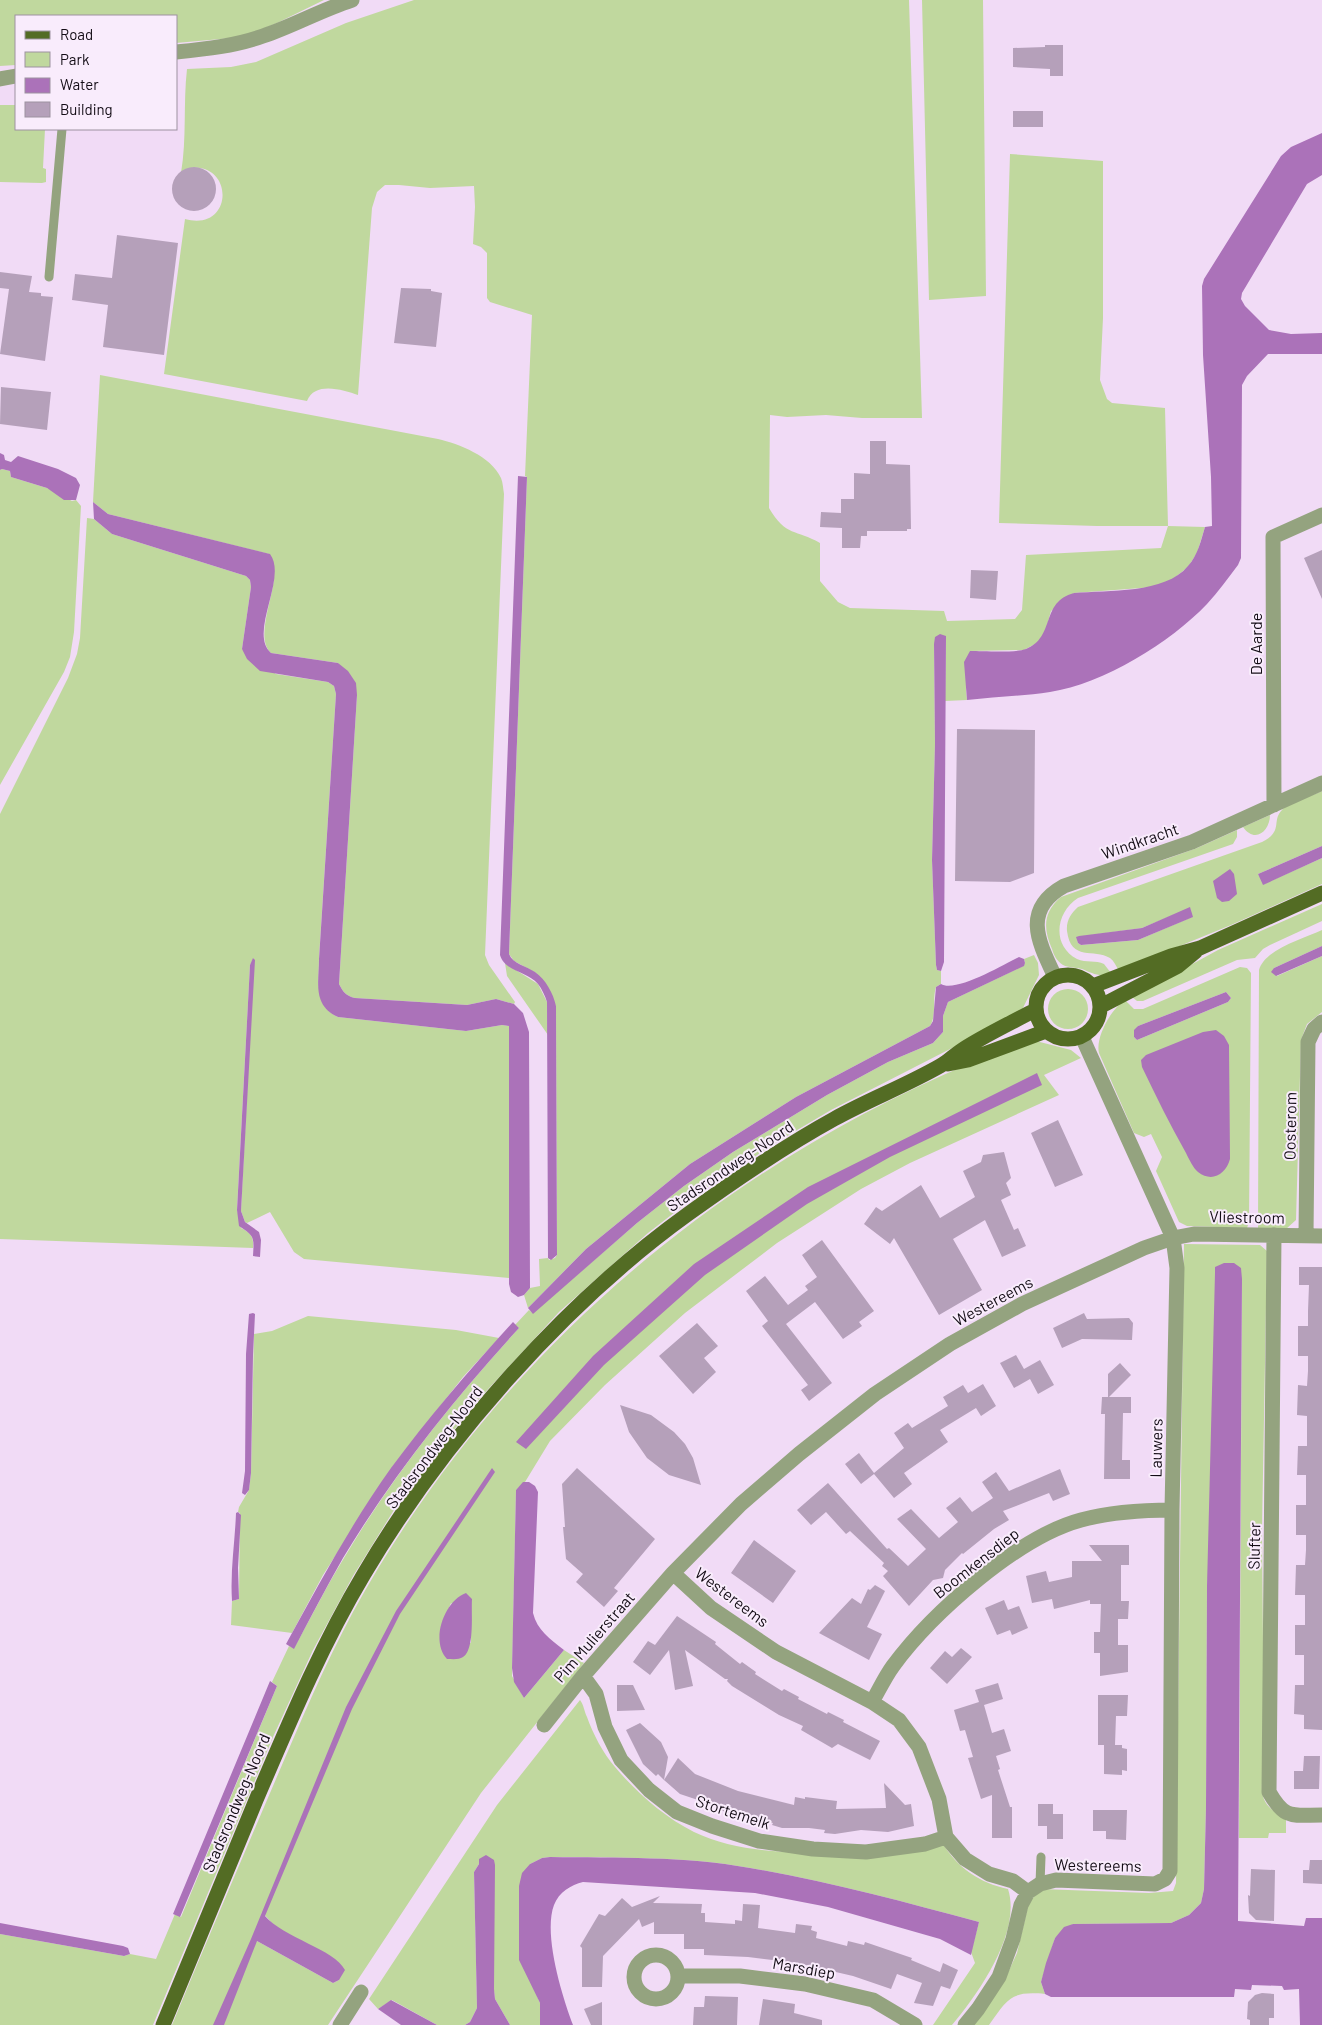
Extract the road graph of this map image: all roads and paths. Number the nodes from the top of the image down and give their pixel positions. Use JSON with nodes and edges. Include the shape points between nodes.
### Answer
{"nodes":[{"id":1,"x":352,"y":0,"type":"edge"},
{"id":2,"x":178,"y":52,"type":"edge"},
{"id":3,"x":15,"y":76,"type":"edge"},
{"id":4,"x":0,"y":79,"type":"edge"},
{"id":5,"x":62,"y":130,"type":"edge"},
{"id":6,"x":50,"y":277,"type":"dead end"},
{"id":7,"x":1322,"y":515,"type":"edge"},
{"id":8,"x":1322,"y":783,"type":"edge"},
{"id":9,"x":1274,"y":805,"type":"junction"},
{"id":10,"x":1322,"y":893,"type":"edge"},
{"id":11,"x":1200,"y":948,"type":"junction"},
{"id":12,"x":1056,"y":977,"type":"junction"},
{"id":13,"x":1093,"y":986,"type":"junction"},
{"id":14,"x":1101,"y":1006,"type":"junction"},
{"id":15,"x":1035,"y":1010,"type":"junction"},
{"id":16,"x":1322,"y":1022,"type":"edge"},
{"id":17,"x":1046,"y":1031,"type":"junction"},
{"id":18,"x":1082,"y":1037,"type":"junction"},
{"id":19,"x":941,"y":1065,"type":"junction"},
{"id":20,"x":1306,"y":1235,"type":"junction"},
{"id":21,"x":1274,"y":1236,"type":"junction"},
{"id":22,"x":1322,"y":1236,"type":"edge"},
{"id":23,"x":1173,"y":1238,"type":"junction"},
{"id":24,"x":1172,"y":1510,"type":"junction"},
{"id":25,"x":673,"y":1574,"type":"junction"},
{"id":26,"x":583,"y":1676,"type":"junction"},
{"id":27,"x":872,"y":1702,"type":"junction"},
{"id":28,"x":544,"y":1725,"type":"dead end"},
{"id":29,"x":1322,"y":1815,"type":"edge"},
{"id":30,"x":946,"y":1836,"type":"junction"},
{"id":31,"x":1041,"y":1857,"type":"dead end"},
{"id":32,"x":1165,"y":1879,"type":"joint"},
{"id":33,"x":1034,"y":1888,"type":"junction"},
{"id":34,"x":678,"y":1976,"type":"dead end"},
{"id":35,"x":361,"y":1992,"type":"dead end"},
{"id":36,"x":163,"y":2025,"type":"edge"},
{"id":37,"x":340,"y":2025,"type":"edge"},
{"id":38,"x":916,"y":2025,"type":"edge"},
{"id":39,"x":965,"y":2025,"type":"edge"}],
"edges":[{"from":1,"to":2,"type":"street","via":[[262,37],[234,45]]},
{"from":3,"to":4,"type":"street"},
{"from":5,"to":6,"type":"lane"},
{"from":7,"to":9,"type":"street","name":"De Aarde","via":[[1273,537]]},
{"from":8,"to":9,"type":"street","name":"Windkracht"},
{"from":9,"to":12,"type":"street","name":"Windkracht","via":[[1192,842],[1054,892],[1041,908],[1036,932]]},
{"from":10,"to":11,"type":"main road"},
{"from":11,"to":13,"type":"main road"},
{"from":11,"to":14,"type":"main road","via":[[1178,966]]},
{"from":12,"to":13,"type":"main road","via":[[1069,974]]},
{"from":12,"to":15,"type":"main road","via":[[1044,984],[1037,996]]},
{"from":13,"to":14,"type":"main road"},
{"from":14,"to":18,"type":"main road","via":[[1099,1018]]},
{"from":15,"to":17,"type":"main road"},
{"from":15,"to":19,"type":"main road","name":"Stadsrondweg-Noord"},
{"from":16,"to":20,"type":"street","name":"Oosterom","via":[[1314,1029],[1308,1042]]},
{"from":17,"to":18,"type":"main road","via":[[1057,1038],[1070,1040]]},
{"from":17,"to":19,"type":"main road","name":"Stadsrondweg-Noord","via":[[968,1060]]},
{"from":18,"to":23,"type":"street","name":"Lauwers"},
{"from":19,"to":36,"type":"main road","name":"Stadsrondweg-Noord","via":[[836,1118],[767,1158],[686,1215],[601,1285],[537,1348],[482,1410],[422,1486],[364,1574],[318,1660]]},
{"from":20,"to":21,"type":"street","name":"Vliestroom"},
{"from":20,"to":22,"type":"street","name":"Vliestroom"},
{"from":21,"to":23,"type":"street","name":"Vliestroom","via":[[1194,1234]]},
{"from":21,"to":29,"type":"street","name":"Slufter","via":[[1269,1792],[1278,1809],[1292,1815]]},
{"from":23,"to":24,"type":"street","name":"Lauwers","via":[[1177,1268]]},
{"from":23,"to":25,"type":"street","name":"Westereems","via":[[1022,1304],[950,1344],[875,1394],[741,1504]]},
{"from":24,"to":27,"type":"street","name":"Boomkensdiep","via":[[1137,1510],[1080,1520],[1032,1540],[987,1572],[932,1620],[893,1666]]},
{"from":24,"to":32,"type":"street","name":"Lauwers","via":[[1171,1825],[1170,1871]]},
{"from":25,"to":26,"type":"street","name":"Pim Mulierstraat"},
{"from":25,"to":27,"type":"street","name":"Westereems","via":[[711,1608],[776,1652]]},
{"from":26,"to":28,"type":"street","name":"Pim Mulierstraat"},
{"from":26,"to":30,"type":"street","name":"Stortemelk","via":[[596,1694],[605,1727],[621,1760],[649,1790],[677,1812],[759,1841],[813,1850],[866,1852],[925,1844]]},
{"from":27,"to":30,"type":"street","name":"Westereems","via":[[899,1720],[919,1747],[939,1799]]},
{"from":30,"to":33,"type":"street","name":"Westereems","via":[[965,1859],[989,1874]]},
{"from":31,"to":33,"type":"lane"},
{"from":32,"to":33,"type":"street","name":"Westereems","via":[[1155,1884],[1056,1880]]},
{"from":33,"to":39,"type":"street","via":[[1021,1904],[999,1977]]},
{"from":34,"to":38,"type":"street","name":"Marsdiep","via":[[740,1976],[805,1984],[873,2000]]},
{"from":35,"to":37,"type":"street"}]}
